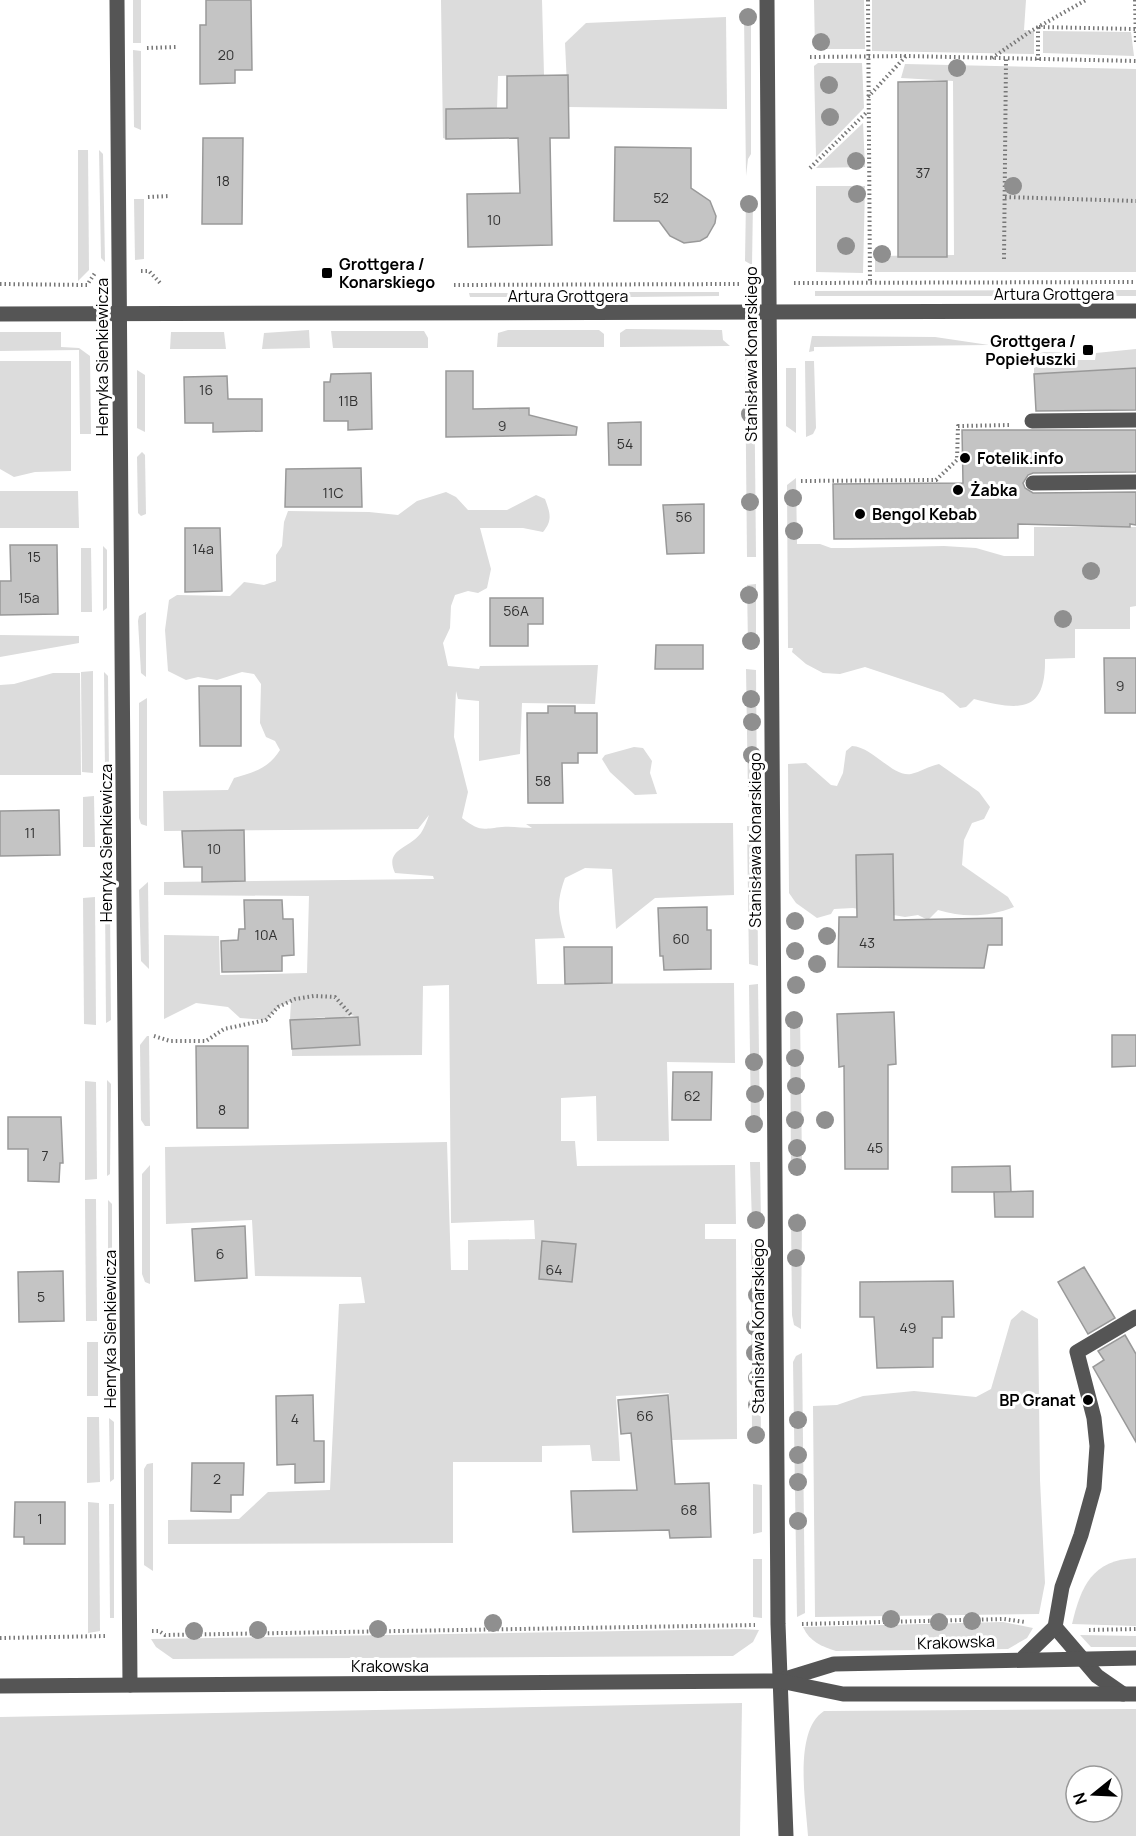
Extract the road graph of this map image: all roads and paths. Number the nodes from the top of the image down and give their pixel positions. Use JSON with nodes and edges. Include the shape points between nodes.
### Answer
{"nodes":[{"id":1,"x":117,"y":0,"type":"edge"},
{"id":2,"x":767,"y":0,"type":"edge"},
{"id":3,"x":868,"y":0,"type":"edge"},
{"id":4,"x":1086,"y":0,"type":"edge"},
{"id":5,"x":1135,"y":0,"type":"edge"},
{"id":6,"x":1038,"y":27,"type":"junction"},
{"id":7,"x":1135,"y":28,"type":"edge"},
{"id":8,"x":1136,"y":44,"type":"edge"},
{"id":9,"x":177,"y":47,"type":"dead end"},
{"id":10,"x":147,"y":48,"type":"dead end"},
{"id":11,"x":868,"y":56,"type":"junction"},
{"id":12,"x":906,"y":56,"type":"junction"},
{"id":13,"x":810,"y":57,"type":"dead end"},
{"id":14,"x":991,"y":59,"type":"junction"},
{"id":15,"x":1006,"y":59,"type":"junction"},
{"id":16,"x":1038,"y":60,"type":"junction"},
{"id":17,"x":1136,"y":61,"type":"edge"},
{"id":18,"x":868,"y":98,"type":"junction"},
{"id":19,"x":868,"y":112,"type":"junction"},
{"id":20,"x":810,"y":168,"type":"dead end"},
{"id":21,"x":170,"y":196,"type":"dead end"},
{"id":22,"x":148,"y":197,"type":"dead end"},
{"id":23,"x":1005,"y":197,"type":"junction"},
{"id":24,"x":1136,"y":201,"type":"edge"},
{"id":25,"x":1004,"y":259,"type":"dead end"},
{"id":26,"x":95,"y":271,"type":"dead end"},
{"id":27,"x":135,"y":271,"type":"dead end"},
{"id":28,"x":1136,"y":282,"type":"edge"},
{"id":29,"x":794,"y":283,"type":"dead end"},
{"id":30,"x":870,"y":283,"type":"junction"},
{"id":31,"x":0,"y":284,"type":"edge"},
{"id":32,"x":741,"y":284,"type":"dead end"},
{"id":33,"x":161,"y":285,"type":"dead end"},
{"id":34,"x":454,"y":285,"type":"dead end"},
{"id":35,"x":1136,"y":311,"type":"edge"},
{"id":36,"x":0,"y":314,"type":"edge"},
{"id":37,"x":119,"y":314,"type":"junction"},
{"id":38,"x":769,"y":314,"type":"junction"},
{"id":39,"x":1136,"y":420,"type":"edge"},
{"id":40,"x":1032,"y":421,"type":"dead end"},
{"id":41,"x":1014,"y":425,"type":"dead end"},
{"id":42,"x":801,"y":481,"type":"dead end"},
{"id":43,"x":1136,"y":482,"type":"edge"},
{"id":44,"x":1033,"y":483,"type":"dead end"},
{"id":45,"x":351,"y":1015,"type":"dead end"},
{"id":46,"x":154,"y":1036,"type":"dead end"},
{"id":47,"x":1136,"y":1317,"type":"edge"},
{"id":48,"x":778,"y":1624,"type":"junction"},
{"id":49,"x":1055,"y":1627,"type":"junction"},
{"id":50,"x":1136,"y":1629,"type":"edge"},
{"id":51,"x":131,"y":1631,"type":"junction"},
{"id":52,"x":0,"y":1638,"type":"edge"},
{"id":53,"x":1023,"y":1658,"type":"junction"},
{"id":54,"x":1136,"y":1658,"type":"edge"},
{"id":55,"x":1084,"y":1659,"type":"junction"},
{"id":56,"x":780,"y":1681,"type":"junction"},
{"id":57,"x":130,"y":1685,"type":"junction"},
{"id":58,"x":0,"y":1686,"type":"edge"},
{"id":59,"x":1130,"y":1694,"type":"edge"},
{"id":60,"x":786,"y":1836,"type":"edge"}],
"edges":[{"from":1,"to":37,"type":"street","name":"Henryka Sienkiewicza"},
{"from":2,"to":38,"type":"street","name":"Stanisława Konarskiego"},
{"from":3,"to":11,"type":"path"},
{"from":4,"to":6,"type":"path"},
{"from":5,"to":7,"type":"path"},
{"from":6,"to":7,"type":"path"},
{"from":6,"to":14,"type":"path"},
{"from":6,"to":16,"type":"path"},
{"from":7,"to":8,"type":"path"},
{"from":9,"to":10,"type":"path"},
{"from":11,"to":12,"type":"path"},
{"from":11,"to":13,"type":"path"},
{"from":11,"to":18,"type":"path"},
{"from":12,"to":14,"type":"path"},
{"from":12,"to":18,"type":"path"},
{"from":14,"to":15,"type":"path"},
{"from":15,"to":16,"type":"path"},
{"from":15,"to":23,"type":"path"},
{"from":16,"to":17,"type":"path"},
{"from":18,"to":19,"type":"path"},
{"from":19,"to":20,"type":"path"},
{"from":19,"to":30,"type":"path"},
{"from":21,"to":22,"type":"path"},
{"from":23,"to":24,"type":"path"},
{"from":23,"to":25,"type":"path"},
{"from":26,"to":31,"type":"path","via":[[87,285]]},
{"from":27,"to":33,"type":"path","via":[[148,271]]},
{"from":28,"to":30,"type":"path"},
{"from":29,"to":30,"type":"path"},
{"from":32,"to":34,"type":"path"},
{"from":35,"to":38,"type":"street","name":"Artura Grottgera"},
{"from":36,"to":37,"type":"street","name":"Artura Grottgera"},
{"from":37,"to":38,"type":"street","name":"Artura Grottgera"},
{"from":37,"to":51,"type":"street","name":"Henryka Sienkiewicza"},
{"from":38,"to":48,"type":"street","name":"Stanisława Konarskiego"},
{"from":39,"to":40,"type":"street"},
{"from":41,"to":42,"type":"path","via":[[958,426],[957,460],[936,480]]},
{"from":43,"to":44,"type":"street"},
{"from":45,"to":46,"type":"path","via":[[335,997],[315,996],[295,999],[278,1007],[266,1020],[224,1029],[206,1041],[170,1041]]},
{"from":47,"to":49,"type":"street","via":[[1077,1352],[1094,1418],[1097,1465],[1086,1516],[1062,1587]]},
{"from":48,"to":49,"type":"path","via":[[1004,1619]]},
{"from":48,"to":51,"type":"path","via":[[165,1635],[159,1630]]},
{"from":48,"to":56,"type":"street","name":"Stanisława Konarskiego"},
{"from":49,"to":50,"type":"path"},
{"from":49,"to":53,"type":"street"},
{"from":49,"to":55,"type":"street"},
{"from":51,"to":52,"type":"path","via":[[106,1630],[106,1637]]},
{"from":51,"to":57,"type":"street","name":"Henryka Sienkiewicza"},
{"from":53,"to":55,"type":"street","name":"Krakowska"},
{"from":53,"to":56,"type":"street","name":"Krakowska","via":[[834,1664]]},
{"from":54,"to":55,"type":"street","name":"Krakowska"},
{"from":55,"to":59,"type":"street","via":[[1097,1676]]},
{"from":56,"to":57,"type":"street","name":"Krakowska"},
{"from":56,"to":59,"type":"street","name":"Krakowska","via":[[843,1694]]},
{"from":56,"to":60,"type":"street","name":"Stanisława Konarskiego"},
{"from":57,"to":58,"type":"street","name":"Krakowska"}]}
